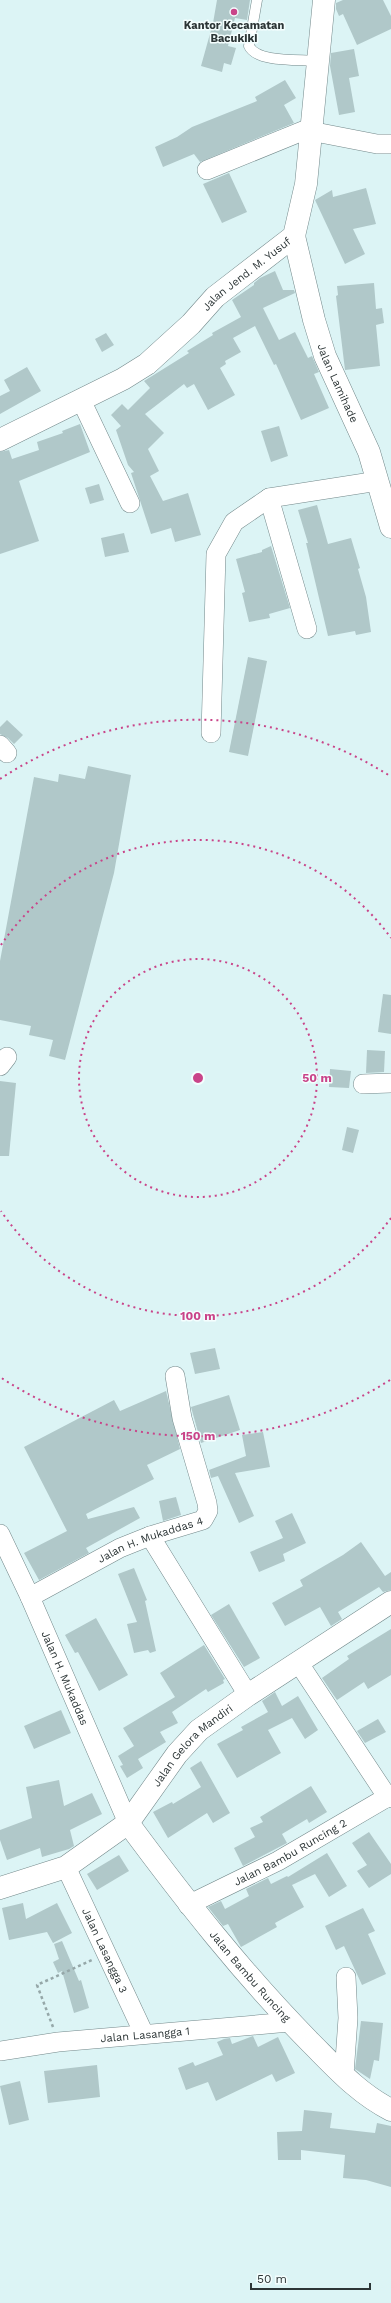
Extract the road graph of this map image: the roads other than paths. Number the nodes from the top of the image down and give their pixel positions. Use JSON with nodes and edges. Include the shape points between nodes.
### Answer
{"nodes":[{"id":1,"x":257,"y":0,"type":"edge"},
{"id":2,"x":324,"y":0,"type":"edge"},
{"id":3,"x":318,"y":61,"type":"junction"},
{"id":4,"x":310,"y":130,"type":"junction"},
{"id":5,"x":391,"y":144,"type":"edge"},
{"id":6,"x":207,"y":170,"type":"dead end"},
{"id":7,"x":294,"y":236,"type":"junction"},
{"id":8,"x":81,"y":400,"type":"junction"},
{"id":9,"x":0,"y":440,"type":"edge"},
{"id":10,"x":378,"y":481,"type":"junction"},
{"id":11,"x":270,"y":498,"type":"junction"},
{"id":12,"x":130,"y":503,"type":"dead end"},
{"id":13,"x":391,"y":526,"type":"edge"},
{"id":14,"x":307,"y":629,"type":"dead end"},
{"id":15,"x":211,"y":733,"type":"dead end"},
{"id":16,"x":391,"y":1083,"type":"edge"},
{"id":17,"x":363,"y":1084,"type":"dead end"},
{"id":18,"x":175,"y":1376,"type":"dead end"},
{"id":19,"x":0,"y":1534,"type":"edge"},
{"id":20,"x":150,"y":1536,"type":"junction"},
{"id":21,"x":30,"y":1597,"type":"junction"},
{"id":22,"x":391,"y":1602,"type":"edge"},
{"id":23,"x":298,"y":1662,"type":"junction"},
{"id":24,"x":248,"y":1695,"type":"junction"},
{"id":25,"x":390,"y":1796,"type":"edge"},
{"id":26,"x":128,"y":1823,"type":"junction"},
{"id":27,"x":66,"y":1867,"type":"junction"},
{"id":28,"x":0,"y":1888,"type":"edge"},
{"id":29,"x":188,"y":1905,"type":"junction"},
{"id":30,"x":346,"y":1977,"type":"dead end"},
{"id":31,"x":290,"y":2022,"type":"junction"},
{"id":32,"x":144,"y":2034,"type":"junction"},
{"id":33,"x":0,"y":2051,"type":"edge"},
{"id":34,"x":344,"y":2075,"type":"junction"},
{"id":35,"x":391,"y":2110,"type":"edge"}],
"edges":[{"from":1,"to":3,"type":"lane","via":[[249,46],[252,52],[261,57]]},
{"from":2,"to":3,"type":"main road","name":"Jalan Jend. M. Yusuf"},
{"from":3,"to":4,"type":"main road","name":"Jalan Jend. M. Yusuf"},
{"from":4,"to":5,"type":"street","via":[[376,144]]},
{"from":4,"to":6,"type":"street"},
{"from":4,"to":7,"type":"main road","name":"Jalan Jend. M. Yusuf","via":[[306,184]]},
{"from":7,"to":8,"type":"main road","name":"Jalan Jend. M. Yusuf","via":[[215,297],[191,324],[147,364]]},
{"from":7,"to":10,"type":"main road","name":"Jalan Lamihade","via":[[325,356],[369,452]]},
{"from":8,"to":9,"type":"main road","name":"Jalan Jend. M. Yusuf"},
{"from":8,"to":12,"type":"street"},
{"from":10,"to":11,"type":"street"},
{"from":10,"to":13,"type":"main road","name":"Jalan Lamihade"},
{"from":11,"to":14,"type":"street"},
{"from":11,"to":15,"type":"street","via":[[234,522],[216,554]]},
{"from":16,"to":17,"type":"street"},
{"from":18,"to":20,"type":"street","name":"Jalan H. Mukaddas 4","via":[[182,1418],[208,1511],[203,1520]]},
{"from":19,"to":21,"type":"street","name":"Jalan H. Mukaddas"},
{"from":20,"to":21,"type":"street","name":"Jalan H. Mukaddas 4","via":[[120,1548]]},
{"from":20,"to":24,"type":"street"},
{"from":21,"to":26,"type":"street","name":"Jalan H. Mukaddas"},
{"from":22,"to":23,"type":"main road","name":"Jalan Gelora Mandiri"},
{"from":23,"to":24,"type":"main road","name":"Jalan Gelora Mandiri"},
{"from":23,"to":25,"type":"street"},
{"from":24,"to":26,"type":"main road","name":"Jalan Gelora Mandiri","via":[[199,1730],[177,1754]]},
{"from":25,"to":29,"type":"street","name":"Jalan Bambu Runcing 2","via":[[278,1861]]},
{"from":26,"to":27,"type":"main road","name":"Jalan Gelora Mandiri"},
{"from":26,"to":29,"type":"main road","name":"Jalan Bambu Runcing"},
{"from":27,"to":28,"type":"main road","name":"Jalan Gelora Mandiri"},
{"from":27,"to":32,"type":"street","name":"Jalan Lasangga 3"},
{"from":29,"to":31,"type":"main road","name":"Jalan Bambu Runcing"},
{"from":30,"to":34,"type":"street","via":[[348,2018]]},
{"from":31,"to":32,"type":"street","name":"Jalan Lasangga 1"},
{"from":31,"to":34,"type":"main road","name":"Jalan Bambu Runcing"},
{"from":32,"to":33,"type":"street","name":"Jalan Lasangga 1","via":[[58,2042]]},
{"from":34,"to":35,"type":"main road","name":"Jalan Bambu Runcing","via":[[366,2096]]}]}
